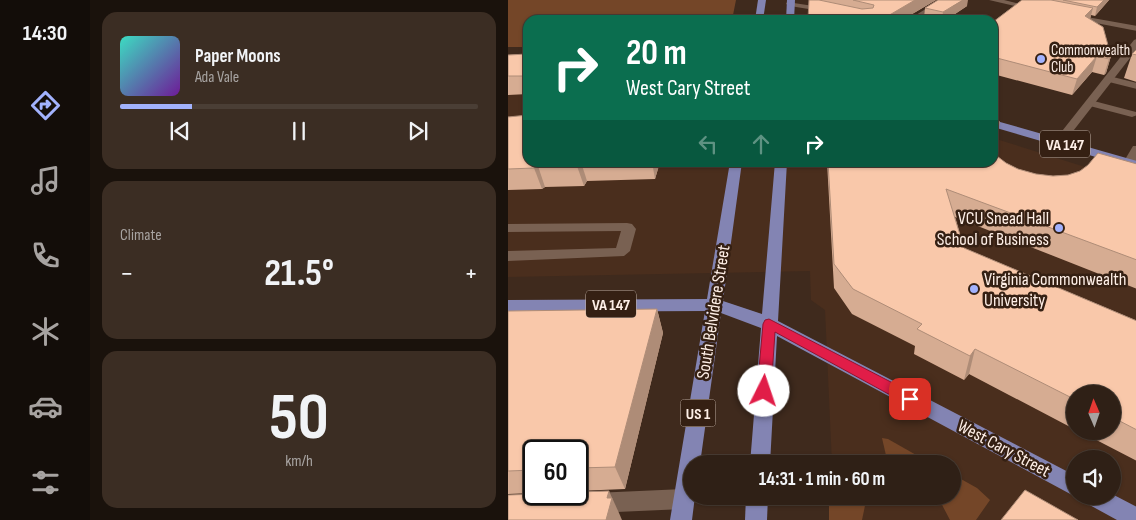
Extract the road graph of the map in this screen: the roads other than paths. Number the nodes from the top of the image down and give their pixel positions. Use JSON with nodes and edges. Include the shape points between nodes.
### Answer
{"nodes":[{"id":1,"x":762,"y":0,"type":"edge"},
{"id":2,"x":945,"y":0,"type":"edge"},
{"id":3,"x":993,"y":0,"type":"edge"},
{"id":4,"x":791,"y":2,"type":"edge"},
{"id":5,"x":833,"y":11,"type":"edge"},
{"id":6,"x":1049,"y":12,"type":"edge"},
{"id":7,"x":759,"y":15,"type":"edge"},
{"id":8,"x":790,"y":15,"type":"edge"},
{"id":9,"x":920,"y":15,"type":"edge"},
{"id":10,"x":1068,"y":15,"type":"edge"},
{"id":11,"x":1136,"y":30,"type":"edge"},
{"id":12,"x":1136,"y":42,"type":"edge"},
{"id":13,"x":1109,"y":79,"type":"junction"},
{"id":14,"x":1136,"y":86,"type":"edge"},
{"id":15,"x":1090,"y":103,"type":"junction"},
{"id":16,"x":1132,"y":114,"type":"dead end"},
{"id":17,"x":998,"y":124,"type":"edge"},
{"id":18,"x":1059,"y":142,"type":"junction"},
{"id":19,"x":1136,"y":149,"type":"edge"},
{"id":20,"x":1133,"y":164,"type":"edge"},
{"id":21,"x":735,"y":167,"type":"edge"},
{"id":22,"x":781,"y":167,"type":"edge"},
{"id":23,"x":508,"y":228,"type":"edge"},
{"id":24,"x":508,"y":256,"type":"edge"},
{"id":25,"x":715,"y":305,"type":"junction"},
{"id":26,"x":508,"y":306,"type":"edge"},
{"id":27,"x":769,"y":324,"type":"junction"},
{"id":28,"x":761,"y":455,"type":"edge"},
{"id":29,"x":1066,"y":482,"type":"edge"},
{"id":30,"x":588,"y":505,"type":"edge"},
{"id":31,"x":757,"y":505,"type":"edge"},
{"id":32,"x":1110,"y":505,"type":"edge"},
{"id":33,"x":682,"y":510,"type":"edge"},
{"id":34,"x":1136,"y":519,"type":"edge"},
{"id":35,"x":756,"y":520,"type":"edge"}],
"edges":[{"from":1,"to":7,"type":"main road"},
{"from":2,"to":9,"type":"street"},
{"from":3,"to":6,"type":"street"},
{"from":4,"to":5,"type":"street"},
{"from":4,"to":8,"type":"main road"},
{"from":10,"to":11,"type":"street"},
{"from":12,"to":13,"type":"street"},
{"from":13,"to":14,"type":"street"},
{"from":13,"to":15,"type":"street"},
{"from":15,"to":16,"type":"street"},
{"from":15,"to":18,"type":"street"},
{"from":17,"to":18,"type":"main road","number":"VA 147"},
{"from":18,"to":20,"type":"main road","number":"VA 147"},
{"from":19,"to":20,"type":"street"},
{"from":21,"to":25,"type":"main road","name":"South Belvidere Street","number":"US 1"},
{"from":22,"to":27,"type":"main road"},
{"from":23,"to":24,"type":"street","via":[[629,229],[623,251],[619,253]]},
{"from":25,"to":26,"type":"main road","name":"West Cary Street","number":"VA 147"},
{"from":25,"to":27,"type":"main road","name":"West Cary Street","number":"VA 147"},
{"from":25,"to":33,"type":"main road","name":"South Belvidere Street","number":"US 1"},
{"from":27,"to":28,"type":"main road"},
{"from":27,"to":29,"type":"main road","name":"West Cary Street","number":"VA 147"},
{"from":30,"to":33,"type":"street"},
{"from":31,"to":35,"type":"main road"},
{"from":32,"to":34,"type":"main road"}]}
